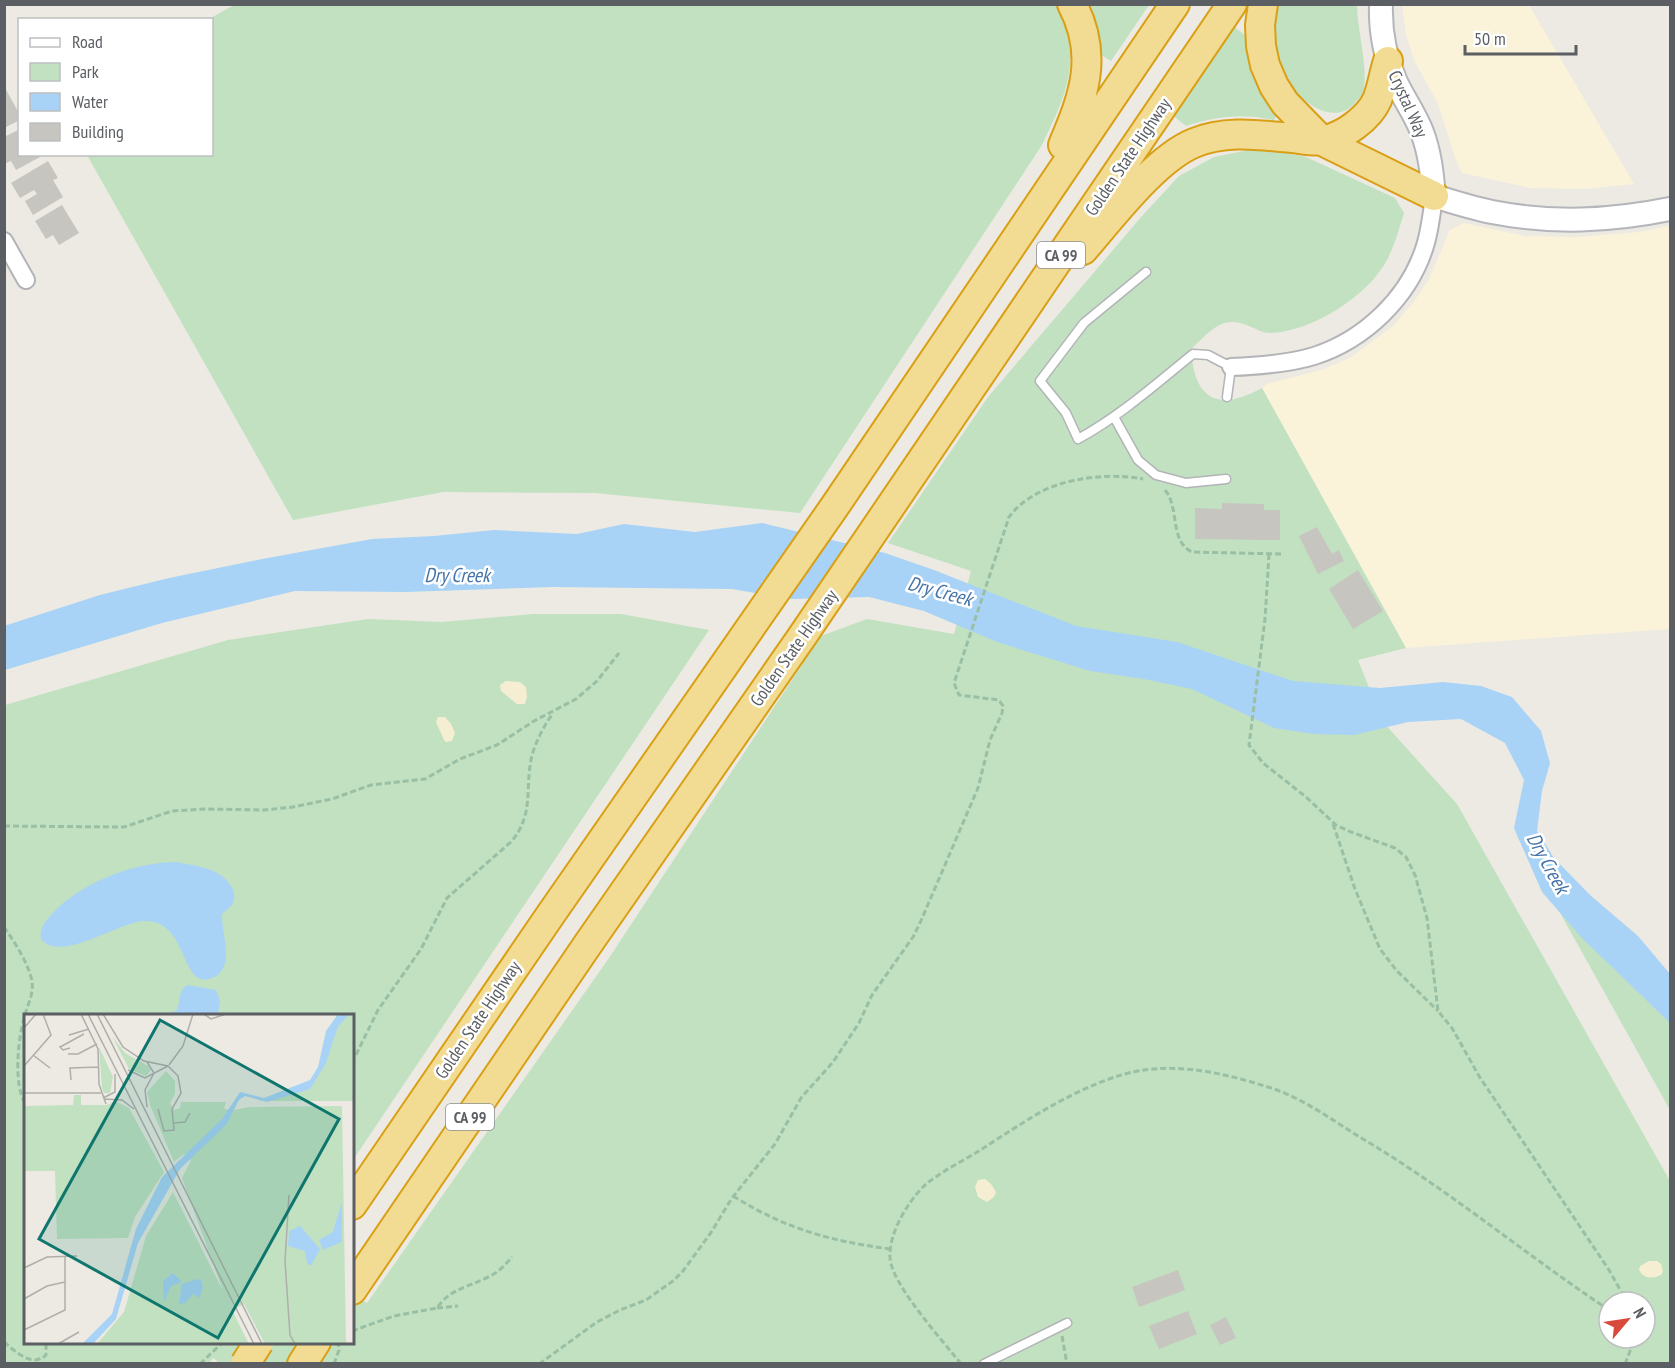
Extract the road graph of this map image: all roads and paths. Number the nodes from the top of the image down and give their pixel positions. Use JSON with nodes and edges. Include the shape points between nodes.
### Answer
{"nodes":[{"id":1,"x":1072,"y":4,"type":"edge"},
{"id":2,"x":1175,"y":4,"type":"edge"},
{"id":3,"x":1232,"y":4,"type":"edge"},
{"id":4,"x":1263,"y":4,"type":"edge"},
{"id":5,"x":1381,"y":4,"type":"edge"},
{"id":6,"x":1388,"y":61,"type":"junction"},
{"id":7,"x":1322,"y":141,"type":"junction"},
{"id":8,"x":1434,"y":196,"type":"junction"},
{"id":9,"x":1037,"y":206,"type":"junction"},
{"id":10,"x":1671,"y":209,"type":"edge"},
{"id":11,"x":4,"y":242,"type":"edge"},
{"id":12,"x":1146,"y":272,"type":"dead end"},
{"id":13,"x":26,"y":280,"type":"dead end"},
{"id":14,"x":1009,"y":332,"type":"junction"},
{"id":15,"x":1232,"y":367,"type":"junction"},
{"id":16,"x":1227,"y":397,"type":"dead end"},
{"id":17,"x":1114,"y":417,"type":"junction"},
{"id":18,"x":1226,"y":479,"type":"dead end"},
{"id":19,"x":1146,"y":480,"type":"dead end"},
{"id":20,"x":1163,"y":488,"type":"dead end"},
{"id":21,"x":1269,"y":554,"type":"junction"},
{"id":22,"x":1281,"y":554,"type":"dead end"},
{"id":23,"x":619,"y":653,"type":"dead end"},
{"id":24,"x":554,"y":712,"type":"junction"},
{"id":25,"x":1328,"y":818,"type":"junction"},
{"id":26,"x":4,"y":826,"type":"edge"},
{"id":27,"x":4,"y":927,"type":"edge"},
{"id":28,"x":1438,"y":1011,"type":"junction"},
{"id":29,"x":25,"y":1014,"type":"edge"},
{"id":30,"x":24,"y":1016,"type":"edge"},
{"id":31,"x":354,"y":1059,"type":"edge"},
{"id":32,"x":24,"y":1100,"type":"edge"},
{"id":33,"x":734,"y":1196,"type":"junction"},
{"id":34,"x":354,"y":1202,"type":"edge"},
{"id":35,"x":890,"y":1249,"type":"junction"},
{"id":36,"x":513,"y":1257,"type":"dead end"},
{"id":37,"x":354,"y":1287,"type":"edge"},
{"id":38,"x":1620,"y":1290,"type":"edge"},
{"id":39,"x":1597,"y":1302,"type":"edge"},
{"id":40,"x":458,"y":1306,"type":"dead end"},
{"id":41,"x":437,"y":1308,"type":"junction"},
{"id":42,"x":1064,"y":1324,"type":"joint"},
{"id":43,"x":354,"y":1330,"type":"edge"},
{"id":44,"x":4,"y":1342,"type":"edge"},
{"id":45,"x":46,"y":1344,"type":"edge"},
{"id":46,"x":222,"y":1344,"type":"edge"},
{"id":47,"x":258,"y":1344,"type":"edge"},
{"id":48,"x":327,"y":1346,"type":"edge"},
{"id":49,"x":200,"y":1364,"type":"edge"},
{"id":50,"x":245,"y":1364,"type":"edge"},
{"id":51,"x":302,"y":1364,"type":"edge"},
{"id":52,"x":334,"y":1364,"type":"edge"},
{"id":53,"x":539,"y":1364,"type":"edge"},
{"id":54,"x":962,"y":1364,"type":"edge"},
{"id":55,"x":984,"y":1364,"type":"edge"},
{"id":56,"x":1067,"y":1364,"type":"edge"}],
"edges":[{"from":1,"to":9,"type":"highway","via":[[1088,56],[1085,81],[1080,106]]},
{"from":2,"to":9,"type":"highway","name":"Golden State Highway","number":"CA 99"},
{"from":3,"to":14,"type":"highway","name":"Golden State Highway","number":"CA 99"},
{"from":4,"to":7,"type":"highway","via":[[1261,46],[1270,76],[1285,103]]},
{"from":5,"to":6,"type":"street","name":"Crystal Way"},
{"from":6,"to":7,"type":"highway","via":[[1376,102],[1350,129]]},
{"from":6,"to":8,"type":"street","name":"Crystal Way","via":[[1423,134]]},
{"from":7,"to":8,"type":"highway"},
{"from":7,"to":14,"type":"highway","via":[[1236,134],[1213,137],[1172,155]]},
{"from":8,"to":10,"type":"street","via":[[1490,212],[1564,221]]},
{"from":8,"to":15,"type":"street","name":"Crystal Way","via":[[1424,248],[1415,270],[1372,324],[1353,338],[1312,357]]},
{"from":9,"to":34,"type":"highway","name":"Golden State Highway","number":"CA 99"},
{"from":11,"to":13,"type":"street"},
{"from":12,"to":17,"type":"lane","via":[[1084,322],[1040,381],[1066,413],[1078,439]]},
{"from":14,"to":37,"type":"highway","name":"Golden State Highway","number":"CA 99"},
{"from":15,"to":16,"type":"lane"},
{"from":15,"to":17,"type":"lane","via":[[1208,355],[1193,354]]},
{"from":17,"to":18,"type":"lane","via":[[1138,460],[1156,475],[1186,483]]},
{"from":19,"to":33,"type":"path","via":[[1116,476],[1049,487],[1015,510],[1005,525],[954,683],[956,691],[964,696],[996,698],[1003,706],[987,748],[978,788],[914,937],[875,990],[833,1062],[801,1098],[772,1149]]},
{"from":20,"to":21,"type":"path","via":[[1172,500],[1177,532],[1186,550]]},
{"from":21,"to":22,"type":"path"},
{"from":21,"to":25,"type":"path","via":[[1265,619],[1248,738],[1263,763]]},
{"from":23,"to":24,"type":"path","via":[[590,688]]},
{"from":24,"to":26,"type":"path","via":[[433,776],[371,785],[306,805],[264,810],[172,811],[124,827]]},
{"from":24,"to":31,"type":"path","via":[[531,758],[527,813],[519,832],[447,898],[421,949],[378,1011]]},
{"from":25,"to":28,"type":"path","via":[[1380,949]]},
{"from":25,"to":28,"type":"path","via":[[1351,832],[1395,848],[1411,865],[1427,918]]},
{"from":27,"to":29,"type":"path","via":[[33,984]]},
{"from":28,"to":38,"type":"path"},
{"from":30,"to":32,"type":"path","via":[[18,1086]]},
{"from":33,"to":35,"type":"path","via":[[804,1231]]},
{"from":33,"to":53,"type":"path","via":[[703,1245],[673,1281],[646,1300],[597,1322]]},
{"from":35,"to":39,"type":"path","via":[[910,1204],[924,1187],[950,1168],[1017,1126],[1100,1083],[1137,1071],[1177,1069],[1253,1083],[1314,1107],[1405,1164]]},
{"from":35,"to":54,"type":"path","via":[[891,1266],[902,1285]]},
{"from":36,"to":41,"type":"path","via":[[493,1275],[452,1292]]},
{"from":40,"to":41,"type":"path"},
{"from":41,"to":43,"type":"path","via":[[394,1316]]},
{"from":42,"to":55,"type":"lane"},
{"from":42,"to":56,"type":"path"},
{"from":44,"to":45,"type":"path","via":[[23,1358],[34,1361],[42,1360]]},
{"from":46,"to":49,"type":"path"},
{"from":47,"to":50,"type":"highway","bridge":true},
{"from":48,"to":51,"type":"highway"},
{"from":48,"to":52,"type":"path"}]}
